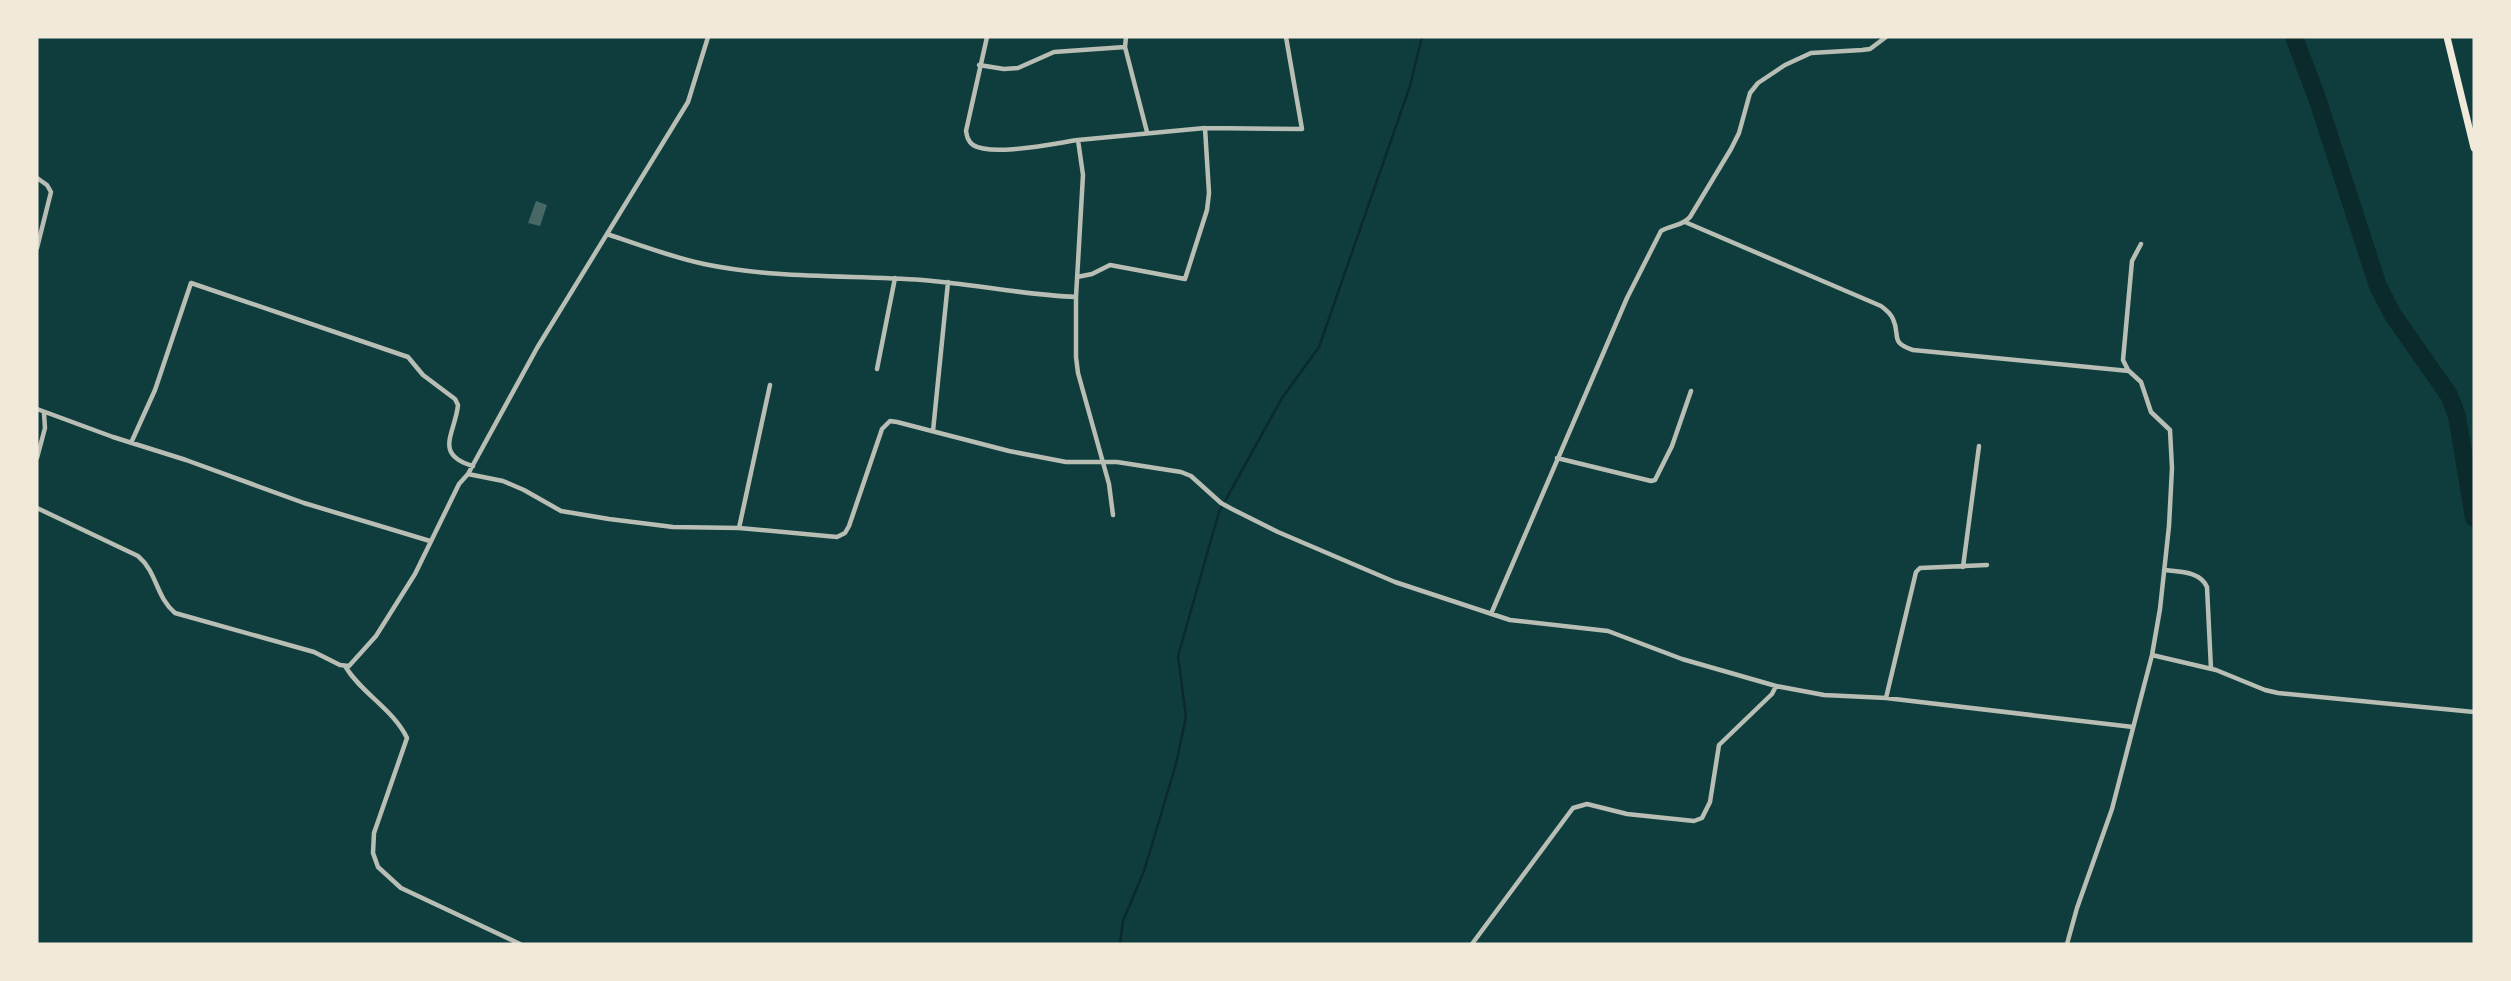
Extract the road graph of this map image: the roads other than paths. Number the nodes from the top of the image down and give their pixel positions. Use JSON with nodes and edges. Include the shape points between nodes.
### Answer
{"nodes":[{"id":1,"x":708,"y":37,"type":"edge"},
{"id":2,"x":987,"y":37,"type":"edge"},
{"id":3,"x":1126,"y":37,"type":"edge"},
{"id":4,"x":1286,"y":37,"type":"edge"},
{"id":5,"x":1886,"y":37,"type":"edge"},
{"id":6,"x":2447,"y":37,"type":"edge"},
{"id":7,"x":1125,"y":47,"type":"junction"},
{"id":8,"x":979,"y":65,"type":"junction"},
{"id":9,"x":1205,"y":128,"type":"junction"},
{"id":10,"x":1147,"y":132,"type":"junction"},
{"id":11,"x":1078,"y":140,"type":"junction"},
{"id":12,"x":2474,"y":148,"type":"edge"},
{"id":13,"x":37,"y":178,"type":"edge"},
{"id":14,"x":1685,"y":222,"type":"junction"},
{"id":15,"x":607,"y":234,"type":"junction"},
{"id":16,"x":2141,"y":244,"type":"dead end"},
{"id":17,"x":37,"y":248,"type":"edge"},
{"id":18,"x":1077,"y":277,"type":"junction"},
{"id":19,"x":895,"y":278,"type":"junction"},
{"id":20,"x":948,"y":282,"type":"junction"},
{"id":21,"x":1076,"y":297,"type":"junction"},
{"id":22,"x":877,"y":369,"type":"dead end"},
{"id":23,"x":2129,"y":371,"type":"junction"},
{"id":24,"x":771,"y":384,"type":"dead end"},
{"id":25,"x":1690,"y":391,"type":"dead end"},
{"id":26,"x":37,"y":410,"type":"edge"},
{"id":27,"x":44,"y":413,"type":"junction"},
{"id":28,"x":933,"y":430,"type":"junction"},
{"id":29,"x":131,"y":443,"type":"junction"},
{"id":30,"x":1979,"y":446,"type":"dead end"},
{"id":31,"x":37,"y":458,"type":"edge"},
{"id":32,"x":1557,"y":458,"type":"junction"},
{"id":33,"x":1103,"y":463,"type":"junction"},
{"id":34,"x":473,"y":466,"type":"junction"},
{"id":35,"x":468,"y":474,"type":"junction"},
{"id":36,"x":37,"y":508,"type":"edge"},
{"id":37,"x":1113,"y":515,"type":"dead end"},
{"id":38,"x":739,"y":528,"type":"junction"},
{"id":39,"x":430,"y":541,"type":"junction"},
{"id":40,"x":1987,"y":565,"type":"dead end"},
{"id":41,"x":1963,"y":568,"type":"junction"},
{"id":42,"x":2164,"y":570,"type":"junction"},
{"id":43,"x":1491,"y":614,"type":"junction"},
{"id":44,"x":2152,"y":655,"type":"junction"},
{"id":45,"x":345,"y":666,"type":"junction"},
{"id":46,"x":2211,"y":668,"type":"junction"},
{"id":47,"x":1776,"y":686,"type":"junction"},
{"id":48,"x":1886,"y":698,"type":"junction"},
{"id":49,"x":2474,"y":712,"type":"edge"},
{"id":50,"x":2133,"y":727,"type":"junction"},
{"id":51,"x":520,"y":944,"type":"edge"},
{"id":52,"x":1472,"y":944,"type":"edge"},
{"id":53,"x":2067,"y":944,"type":"edge"}],
"edges":[{"from":1,"to":15,"type":"street","via":[[688,102]]},
{"from":2,"to":8,"type":"street"},
{"from":3,"to":7,"type":"street"},
{"from":4,"to":9,"type":"street","via":[[1302,129]]},
{"from":5,"to":14,"type":"street","via":[[1862,50],[1811,53],[1758,83],[1750,93],[1739,134]]},
{"from":6,"to":12,"type":"highway"},
{"from":7,"to":8,"type":"street","via":[[1054,52],[1018,68]]},
{"from":7,"to":10,"type":"street"},
{"from":8,"to":11,"type":"street","via":[[966,131],[972,144],[1024,148]]},
{"from":9,"to":10,"type":"street"},
{"from":9,"to":18,"type":"street","via":[[1207,210],[1185,279],[1110,265]]},
{"from":10,"to":11,"type":"street"},
{"from":11,"to":18,"type":"street","via":[[1083,175]]},
{"from":13,"to":17,"type":"street","via":[[51,192]]},
{"from":14,"to":23,"type":"street","via":[[1881,306],[1894,319],[1897,341],[1913,350]]},
{"from":14,"to":32,"type":"street","via":[[1661,231]]},
{"from":15,"to":19,"type":"street","via":[[703,264],[790,276]]},
{"from":15,"to":34,"type":"street","via":[[537,348]]},
{"from":16,"to":23,"type":"street","via":[[2132,261],[2123,360]]},
{"from":18,"to":21,"type":"street"},
{"from":19,"to":20,"type":"street"},
{"from":19,"to":22,"type":"street"},
{"from":20,"to":21,"type":"street"},
{"from":20,"to":28,"type":"street"},
{"from":21,"to":33,"type":"street","via":[[1078,373]]},
{"from":23,"to":42,"type":"street","via":[[2141,383],[2151,412],[2172,435]]},
{"from":24,"to":38,"type":"street"},
{"from":25,"to":32,"type":"street","via":[[1655,481]]},
{"from":26,"to":27,"type":"street"},
{"from":27,"to":29,"type":"street"},
{"from":27,"to":31,"type":"street"},
{"from":28,"to":33,"type":"street","via":[[1009,452]]},
{"from":28,"to":38,"type":"street","via":[[890,421],[885,425],[845,533],[837,537]]},
{"from":29,"to":34,"type":"street","via":[[155,390],[191,283],[408,357],[455,399],[458,405],[450,453],[458,462]]},
{"from":29,"to":39,"type":"street"},
{"from":30,"to":41,"type":"street"},
{"from":32,"to":43,"type":"street"},
{"from":33,"to":37,"type":"street"},
{"from":33,"to":43,"type":"street","via":[[1181,472],[1221,503],[1278,532],[1395,582]]},
{"from":34,"to":35,"type":"street"},
{"from":35,"to":38,"type":"street","via":[[503,481],[561,511],[673,527]]},
{"from":35,"to":39,"type":"street","via":[[458,484]]},
{"from":36,"to":45,"type":"street","via":[[138,556],[149,565],[162,600],[175,614],[314,652]]},
{"from":39,"to":45,"type":"street","via":[[376,636]]},
{"from":40,"to":41,"type":"street"},
{"from":41,"to":48,"type":"street","via":[[1920,568],[1916,572]]},
{"from":42,"to":44,"type":"street"},
{"from":42,"to":46,"type":"street","via":[[2204,580]]},
{"from":43,"to":47,"type":"street","via":[[1608,631],[1682,659]]},
{"from":44,"to":46,"type":"street"},
{"from":44,"to":50,"type":"street"},
{"from":45,"to":51,"type":"street","via":[[407,738],[374,833],[378,867],[401,888]]},
{"from":46,"to":49,"type":"street","via":[[2278,693]]},
{"from":47,"to":48,"type":"street","via":[[1824,695]]},
{"from":47,"to":52,"type":"street","via":[[1719,745],[1710,802],[1702,818],[1627,814],[1587,804],[1573,808]]},
{"from":48,"to":50,"type":"street"},
{"from":50,"to":53,"type":"street","via":[[2112,809]]}]}
